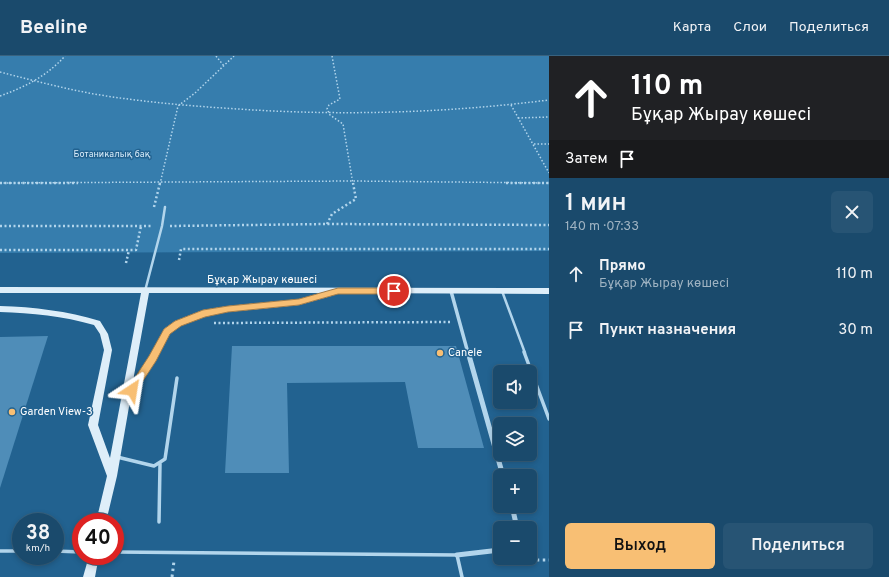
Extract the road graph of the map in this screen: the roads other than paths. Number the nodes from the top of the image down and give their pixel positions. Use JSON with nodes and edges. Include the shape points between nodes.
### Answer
{"nodes":[{"id":1,"x":165,"y":207,"type":"dead end"},
{"id":2,"x":3,"y":290,"type":"edge"},
{"id":3,"x":549,"y":290,"type":"edge"},
{"id":4,"x":145,"y":291,"type":"junction"},
{"id":5,"x":338,"y":291,"type":"junction"},
{"id":6,"x":451,"y":291,"type":"junction"},
{"id":7,"x":502,"y":291,"type":"junction"},
{"id":8,"x":0,"y":309,"type":"edge"},
{"id":9,"x":177,"y":378,"type":"dead end"},
{"id":10,"x":125,"y":401,"type":"junction"},
{"id":11,"x":549,"y":419,"type":"edge"},
{"id":12,"x":115,"y":456,"type":"junction"},
{"id":13,"x":160,"y":464,"type":"junction"},
{"id":14,"x":502,"y":469,"type":"edge"},
{"id":15,"x":112,"y":476,"type":"junction"},
{"id":16,"x":103,"y":513,"type":"edge"},
{"id":17,"x":159,"y":522,"type":"dead end"},
{"id":18,"x":0,"y":551,"type":"edge"},
{"id":19,"x":12,"y":551,"type":"edge"},
{"id":20,"x":493,"y":551,"type":"edge"},
{"id":21,"x":124,"y":552,"type":"edge"},
{"id":22,"x":458,"y":555,"type":"junction"},
{"id":23,"x":92,"y":565,"type":"edge"},
{"id":24,"x":89,"y":577,"type":"edge"},
{"id":25,"x":462,"y":577,"type":"edge"}],
"edges":[{"from":1,"to":4,"type":"lane"},
{"from":2,"to":4,"type":"street","name":"Бұқар Жырау көшесі"},
{"from":3,"to":7,"type":"street","name":"Бұқар Жырау көшесі"},
{"from":4,"to":5,"type":"street","name":"Бұқар Жырау көшесі"},
{"from":4,"to":10,"type":"street"},
{"from":5,"to":6,"type":"street","name":"Бұқар Жырау көшесі"},
{"from":5,"to":10,"type":"street","via":[[299,302],[203,314],[178,323],[167,331]]},
{"from":6,"to":7,"type":"street","name":"Бұқар Жырау көшесі"},
{"from":6,"to":14,"type":"street"},
{"from":7,"to":11,"type":"lane"},
{"from":8,"to":15,"type":"street","via":[[52,313],[97,322],[104,334],[108,350],[93,425]]},
{"from":9,"to":13,"type":"lane","via":[[165,459]]},
{"from":10,"to":12,"type":"street"},
{"from":12,"to":13,"type":"lane","via":[[154,466]]},
{"from":12,"to":15,"type":"street"},
{"from":13,"to":17,"type":"lane"},
{"from":15,"to":16,"type":"street"},
{"from":18,"to":19,"type":"lane"},
{"from":20,"to":22,"type":"street"},
{"from":21,"to":22,"type":"lane"},
{"from":22,"to":25,"type":"lane"},
{"from":23,"to":24,"type":"street"}]}
